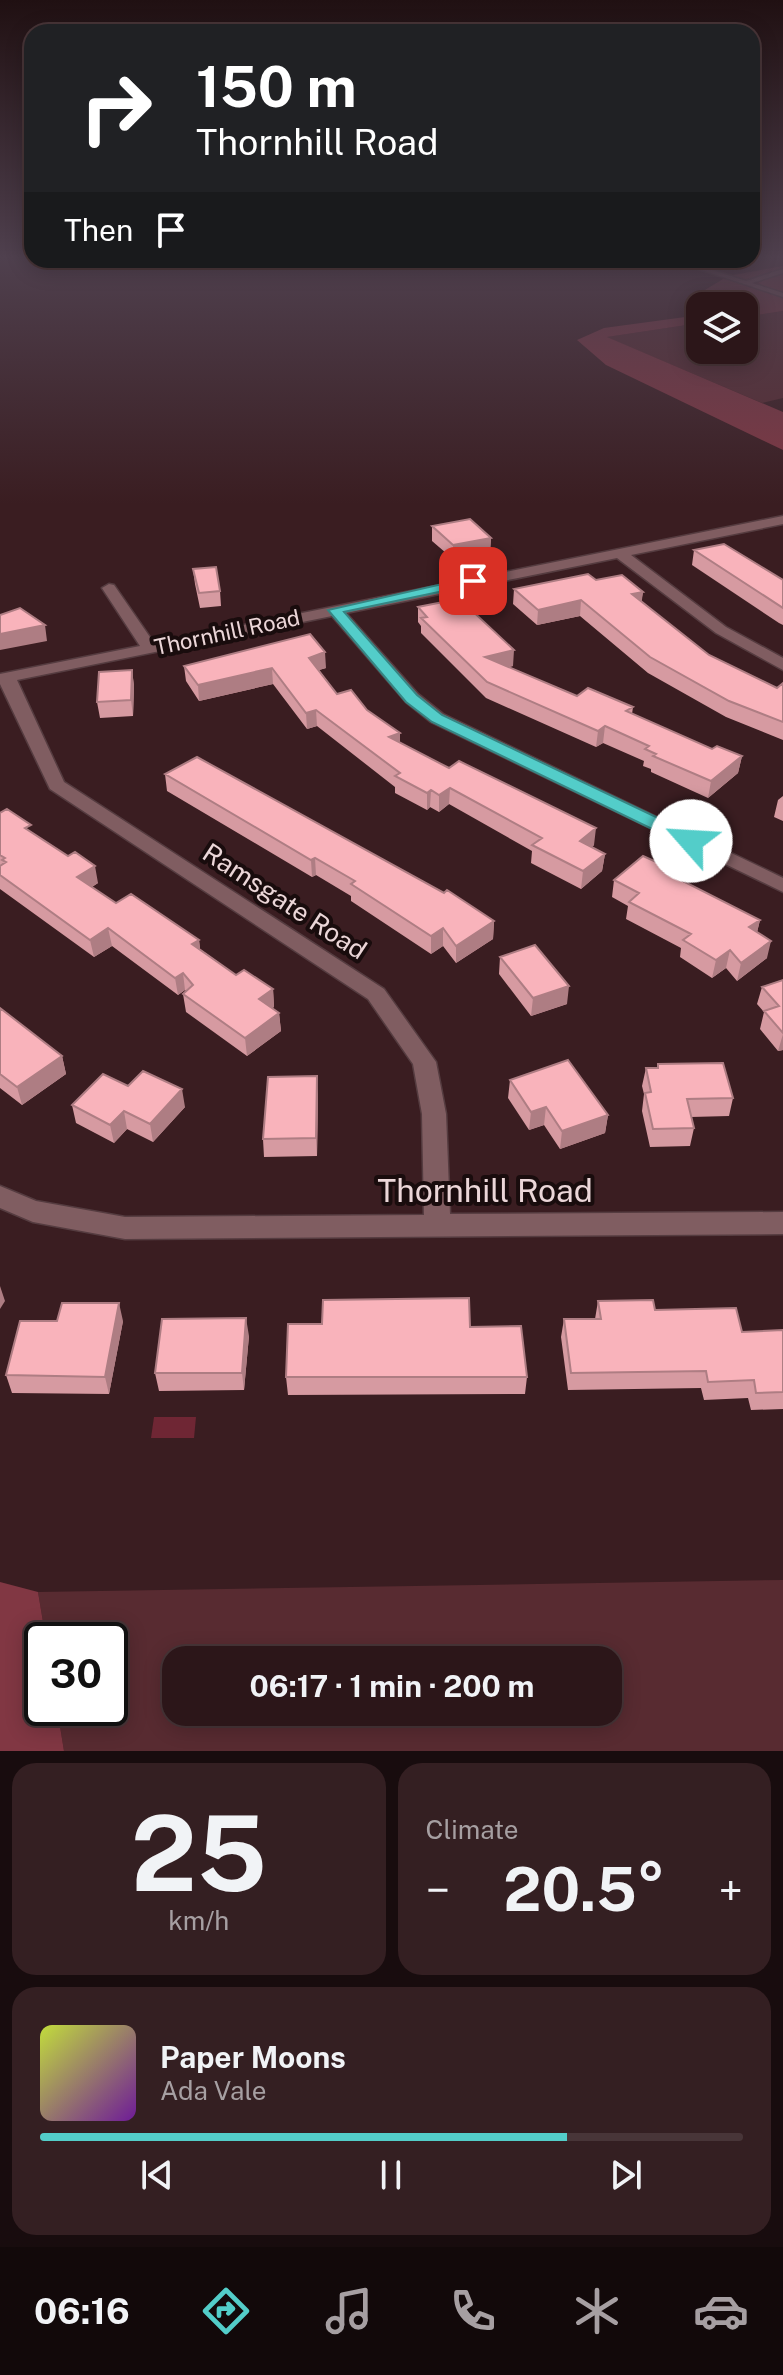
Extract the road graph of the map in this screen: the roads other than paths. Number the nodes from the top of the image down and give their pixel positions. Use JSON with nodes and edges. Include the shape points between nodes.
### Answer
{"nodes":[{"id":1,"x":783,"y":520,"type":"edge"},
{"id":2,"x":618,"y":552,"type":"junction"},
{"id":3,"x":109,"y":588,"type":"dead end"},
{"id":4,"x":335,"y":610,"type":"junction"},
{"id":5,"x":149,"y":648,"type":"junction"},
{"id":6,"x":783,"y":665,"type":"edge"},
{"id":7,"x":4,"y":678,"type":"edge"},
{"id":8,"x":783,"y":886,"type":"edge"},
{"id":9,"x":0,"y":1197,"type":"edge"},
{"id":10,"x":783,"y":1223,"type":"edge"},
{"id":11,"x":437,"y":1224,"type":"junction"}],
"edges":[{"from":1,"to":2,"type":"street","name":"Thornhill Road"},
{"from":2,"to":4,"type":"street","name":"Thornhill Road"},
{"from":2,"to":6,"type":"street","via":[[721,630]]},
{"from":3,"to":5,"type":"street"},
{"from":4,"to":5,"type":"street","name":"Thornhill Road"},
{"from":4,"to":8,"type":"street","via":[[412,698],[437,718]]},
{"from":5,"to":7,"type":"street","name":"Thornhill Road"},
{"from":7,"to":11,"type":"street","name":"Ramsgate Road","via":[[56,785],[376,994],[424,1062],[434,1114]]},
{"from":9,"to":11,"type":"street","name":"Thornhill Road","via":[[46,1214],[125,1228]]},
{"from":10,"to":11,"type":"street","name":"Thornhill Road"}]}
